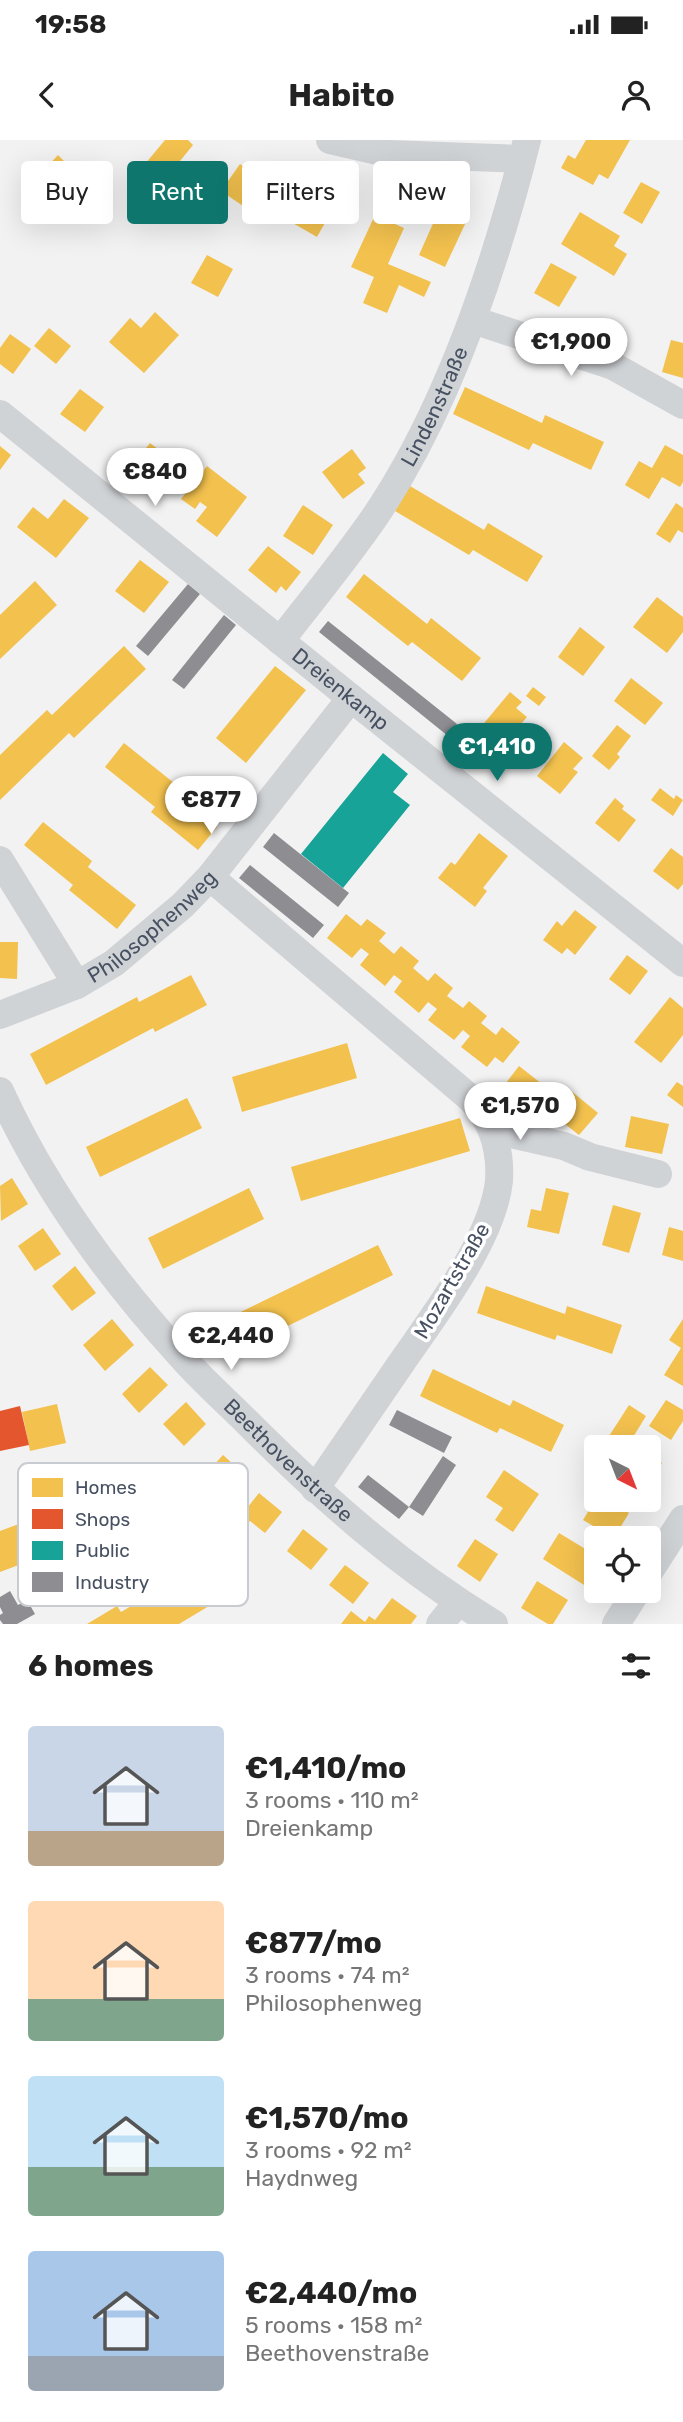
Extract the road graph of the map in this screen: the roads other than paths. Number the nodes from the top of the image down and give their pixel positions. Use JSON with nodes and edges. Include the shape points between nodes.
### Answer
{"nodes":[{"id":1,"x":330,"y":140,"type":"edge"},
{"id":2,"x":524,"y":150,"type":"edge"},
{"id":3,"x":473,"y":320,"type":"junction"},
{"id":4,"x":683,"y":405,"type":"edge"},
{"id":5,"x":0,"y":414,"type":"edge"},
{"id":6,"x":280,"y":641,"type":"junction"},
{"id":7,"x":351,"y":698,"type":"junction"},
{"id":8,"x":0,"y":860,"type":"edge"},
{"id":9,"x":210,"y":877,"type":"junction"},
{"id":10,"x":683,"y":963,"type":"edge"},
{"id":11,"x":77,"y":985,"type":"junction"},
{"id":12,"x":0,"y":1015,"type":"edge"},
{"id":13,"x":0,"y":1091,"type":"edge"},
{"id":14,"x":493,"y":1130,"type":"junction"},
{"id":15,"x":658,"y":1174,"type":"dead end"},
{"id":16,"x":315,"y":1489,"type":"junction"},
{"id":17,"x":683,"y":1519,"type":"edge"},
{"id":18,"x":661,"y":1553,"type":"edge"},
{"id":19,"x":458,"y":1602,"type":"junction"},
{"id":20,"x":629,"y":1603,"type":"edge"},
{"id":21,"x":440,"y":1624,"type":"edge"},
{"id":22,"x":494,"y":1624,"type":"edge"},
{"id":23,"x":616,"y":1624,"type":"edge"}],
"edges":[{"from":1,"to":2,"type":"street","via":[[391,154]]},
{"from":2,"to":3,"type":"street","name":"Lindenstraße"},
{"from":3,"to":4,"type":"street","via":[[613,366]]},
{"from":3,"to":6,"type":"street","name":"Lindenstraße","via":[[442,394],[375,517]]},
{"from":5,"to":6,"type":"street","name":"Dreienkamp"},
{"from":6,"to":7,"type":"street","name":"Dreienkamp"},
{"from":7,"to":9,"type":"street","name":"Philosophenweg"},
{"from":7,"to":10,"type":"street","name":"Dreienkamp"},
{"from":8,"to":11,"type":"street"},
{"from":9,"to":11,"type":"street","name":"Philosophenweg","via":[[114,964]]},
{"from":9,"to":14,"type":"street","name":"Mozartstraße","via":[[470,1098]]},
{"from":11,"to":12,"type":"street","name":"Philosophenweg"},
{"from":13,"to":16,"type":"street","name":"Beethovenstraße","via":[[52,1189],[132,1300],[182,1358]]},
{"from":14,"to":15,"type":"street"},
{"from":14,"to":16,"type":"street","name":"Mozartstraße","via":[[499,1181],[477,1245]]},
{"from":16,"to":19,"type":"street","name":"Beethovenstraße"},
{"from":17,"to":18,"type":"street"},
{"from":19,"to":21,"type":"street"},
{"from":19,"to":22,"type":"street","name":"Beethovenstraße"},
{"from":20,"to":23,"type":"street"}]}
